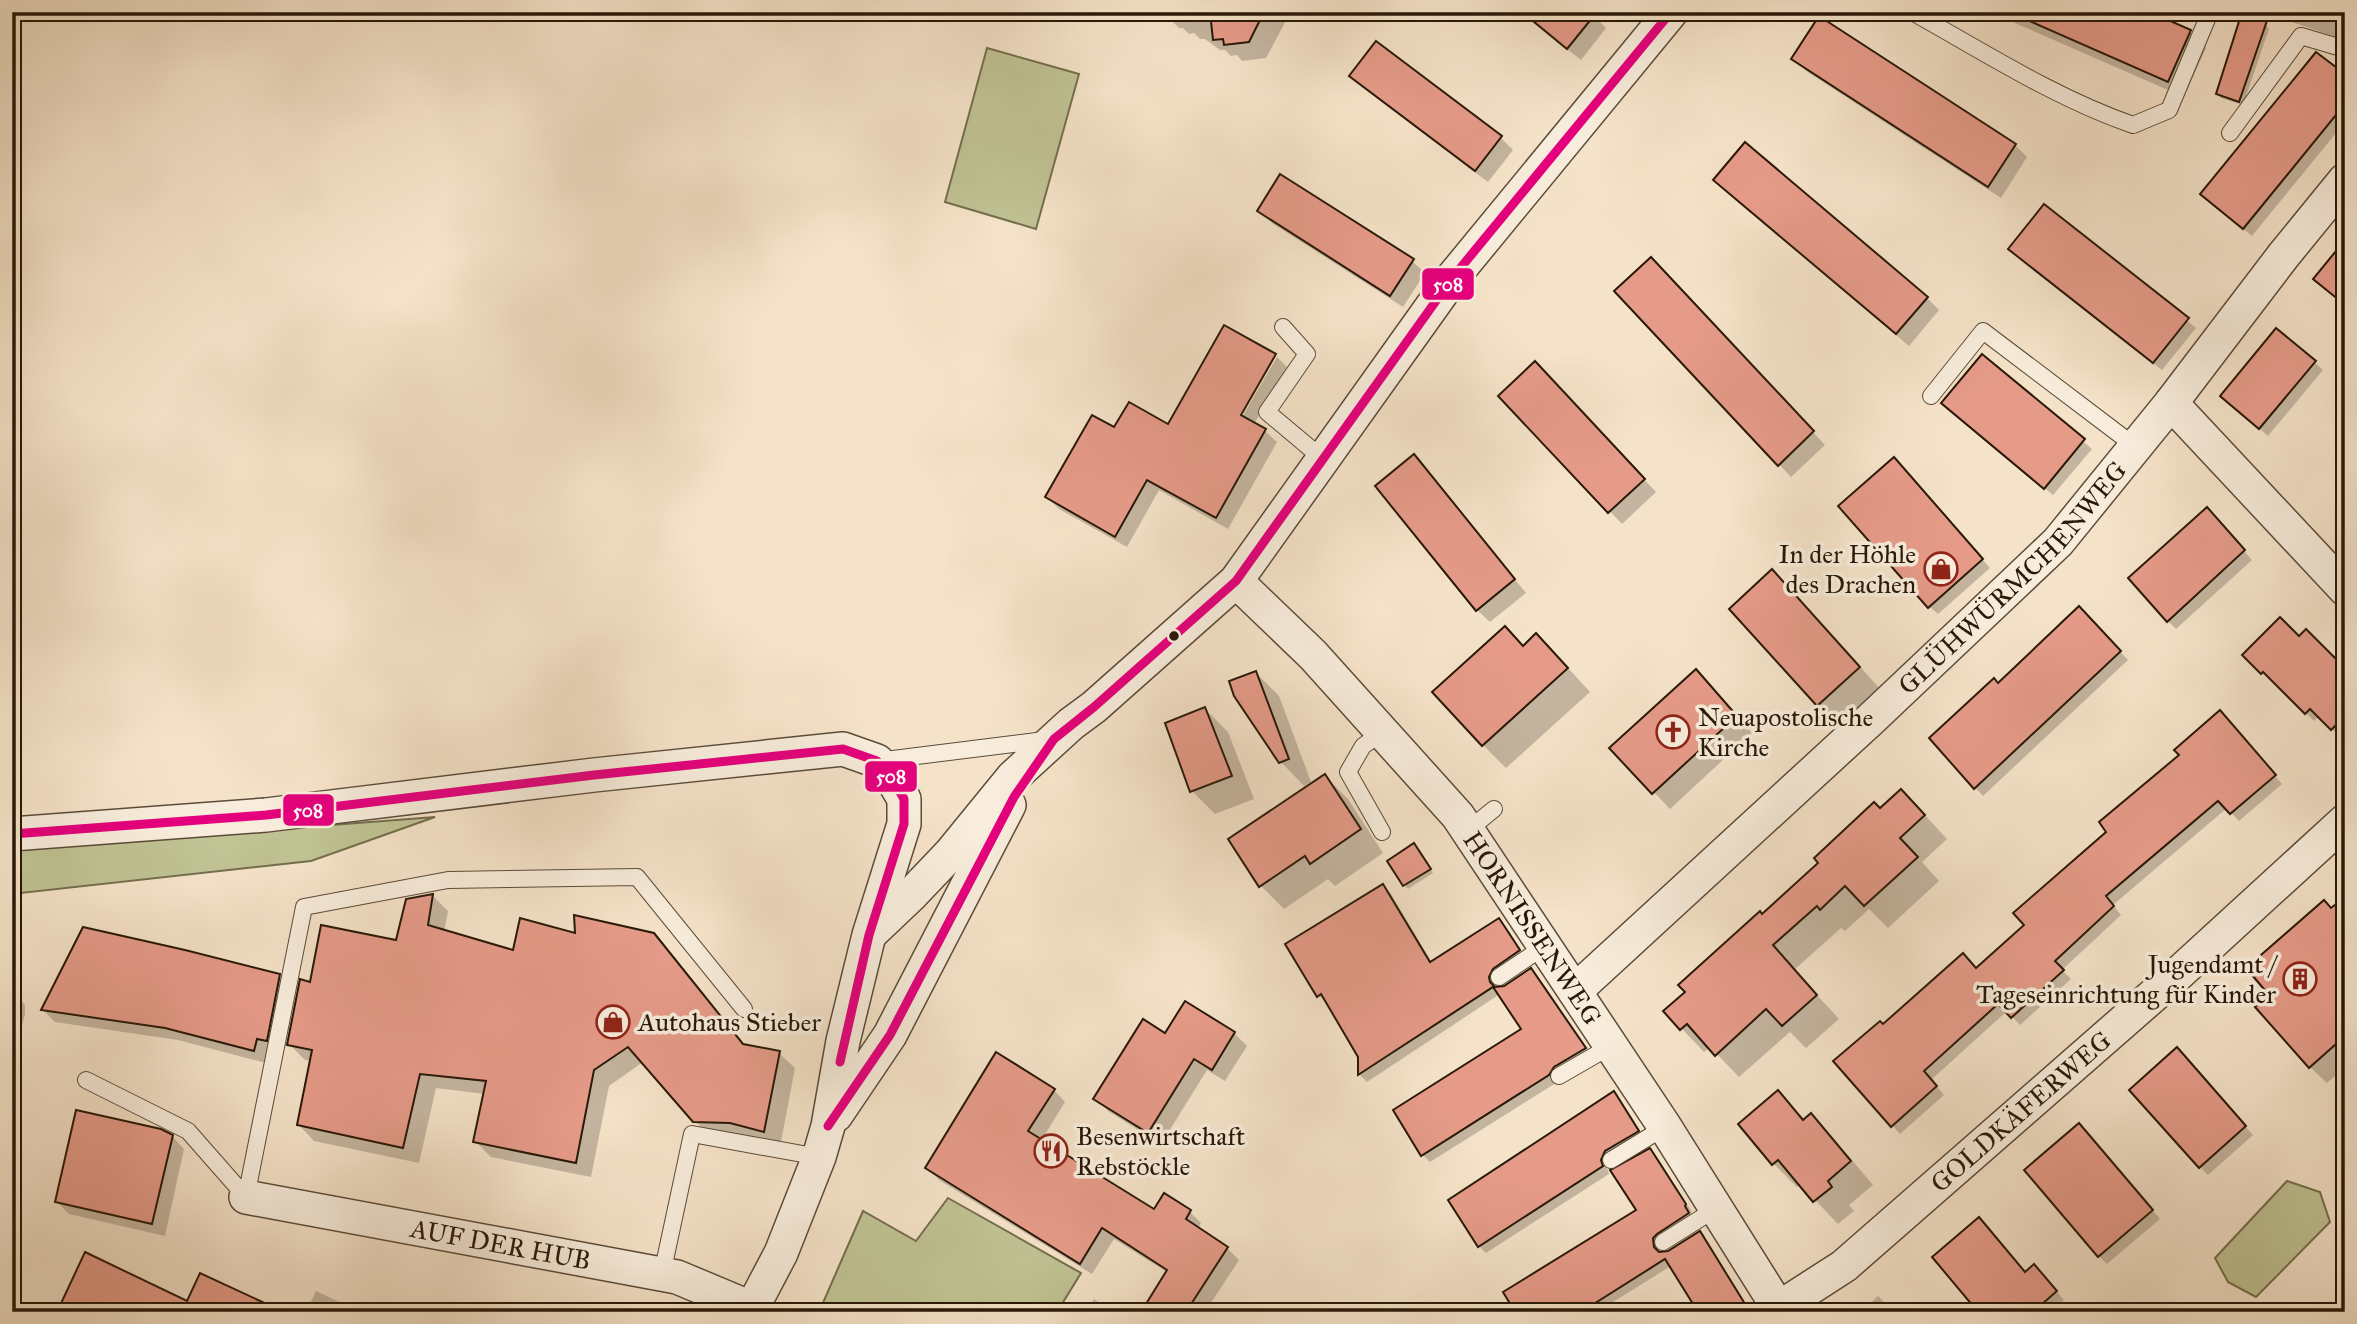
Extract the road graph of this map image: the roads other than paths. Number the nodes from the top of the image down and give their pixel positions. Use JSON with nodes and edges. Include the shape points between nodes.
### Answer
{"nodes":[{"id":1,"x":1671,"y":12,"type":"edge"},
{"id":2,"x":1912,"y":12,"type":"edge"},
{"id":3,"x":2210,"y":12,"type":"edge"},
{"id":4,"x":2345,"y":49,"type":"edge"},
{"id":5,"x":2230,"y":133,"type":"dead end"},
{"id":6,"x":2345,"y":180,"type":"edge"},
{"id":7,"x":1283,"y":327,"type":"dead end"},
{"id":8,"x":1931,"y":396,"type":"dead end"},
{"id":9,"x":2171,"y":403,"type":"junction"},
{"id":10,"x":2136,"y":447,"type":"junction"},
{"id":11,"x":1323,"y":459,"type":"junction"},
{"id":12,"x":1236,"y":581,"type":"junction"},
{"id":13,"x":2345,"y":589,"type":"edge"},
{"id":14,"x":1384,"y":731,"type":"junction"},
{"id":15,"x":1054,"y":739,"type":"junction"},
{"id":16,"x":877,"y":761,"type":"junction"},
{"id":17,"x":1494,"y":809,"type":"dead end"},
{"id":18,"x":2345,"y":821,"type":"edge"},
{"id":19,"x":1467,"y":831,"type":"junction"},
{"id":20,"x":1382,"y":832,"type":"dead end"},
{"id":21,"x":12,"y":834,"type":"edge"},
{"id":22,"x":869,"y":935,"type":"junction"},
{"id":23,"x":1545,"y":946,"type":"junction"},
{"id":24,"x":1499,"y":977,"type":"dead end"},
{"id":25,"x":1575,"y":991,"type":"junction"},
{"id":26,"x":744,"y":1009,"type":"dead end"},
{"id":27,"x":1611,"y":1046,"type":"junction"},
{"id":28,"x":1559,"y":1076,"type":"dead end"},
{"id":29,"x":86,"y":1080,"type":"dead end"},
{"id":30,"x":1665,"y":1127,"type":"junction"},
{"id":31,"x":824,"y":1141,"type":"junction"},
{"id":32,"x":1611,"y":1160,"type":"dead end"},
{"id":33,"x":246,"y":1197,"type":"junction"},
{"id":34,"x":1717,"y":1208,"type":"junction"},
{"id":35,"x":1662,"y":1242,"type":"dead end"},
{"id":36,"x":662,"y":1275,"type":"junction"},
{"id":37,"x":751,"y":1310,"type":"edge"},
{"id":38,"x":1778,"y":1311,"type":"edge"}],
"edges":[{"from":1,"to":11,"type":"street","via":[[1453,277]]},
{"from":2,"to":3,"type":"lane","via":[[2099,113],[2133,125],[2169,110]]},
{"from":4,"to":5,"type":"lane","via":[[2301,36]]},
{"from":6,"to":9,"type":"street","name":"GLÜHWÜRMCHENWEG"},
{"from":7,"to":11,"type":"lane","via":[[1307,355],[1267,412]]},
{"from":8,"to":10,"type":"lane","via":[[1983,331]]},
{"from":9,"to":10,"type":"street","name":"GLÜHWÜRMCHENWEG"},
{"from":9,"to":13,"type":"street"},
{"from":10,"to":25,"type":"street","name":"GLÜHWÜRMCHENWEG","via":[[2058,542]]},
{"from":11,"to":12,"type":"street"},
{"from":12,"to":14,"type":"street","name":"HORNISSENWEG"},
{"from":12,"to":15,"type":"street"},
{"from":14,"to":19,"type":"street","name":"HORNISSENWEG"},
{"from":14,"to":20,"type":"lane","via":[[1363,746],[1348,772]]},
{"from":15,"to":16,"type":"lane"},
{"from":15,"to":22,"type":"street","via":[[1013,777],[911,896]]},
{"from":15,"to":31,"type":"street","via":[[1014,797],[890,1035]]},
{"from":16,"to":21,"type":"street","via":[[843,749],[265,815]]},
{"from":16,"to":22,"type":"street","via":[[904,799],[904,824]]},
{"from":17,"to":19,"type":"lane"},
{"from":18,"to":38,"type":"street","name":"GOLDKÄFERWEG","via":[[1844,1266]]},
{"from":19,"to":23,"type":"street","name":"HORNISSENWEG"},
{"from":22,"to":31,"type":"street"},
{"from":23,"to":24,"type":"lane"},
{"from":23,"to":25,"type":"street","name":"HORNISSENWEG"},
{"from":25,"to":27,"type":"street","name":"HORNISSENWEG"},
{"from":26,"to":33,"type":"lane","via":[[637,877],[448,880],[304,907]]},
{"from":27,"to":28,"type":"lane"},
{"from":27,"to":30,"type":"street","name":"HORNISSENWEG"},
{"from":29,"to":33,"type":"lane","via":[[188,1131]]},
{"from":30,"to":32,"type":"lane"},
{"from":30,"to":34,"type":"street","name":"HORNISSENWEG"},
{"from":31,"to":36,"type":"lane","via":[[692,1134]]},
{"from":31,"to":37,"type":"street","via":[[780,1253]]},
{"from":33,"to":36,"type":"street","name":"AUF DER HUB"},
{"from":34,"to":35,"type":"lane"},
{"from":34,"to":38,"type":"street","name":"HORNISSENWEG"},
{"from":36,"to":37,"type":"street","name":"AUF DER HUB","via":[[677,1277]]}]}
